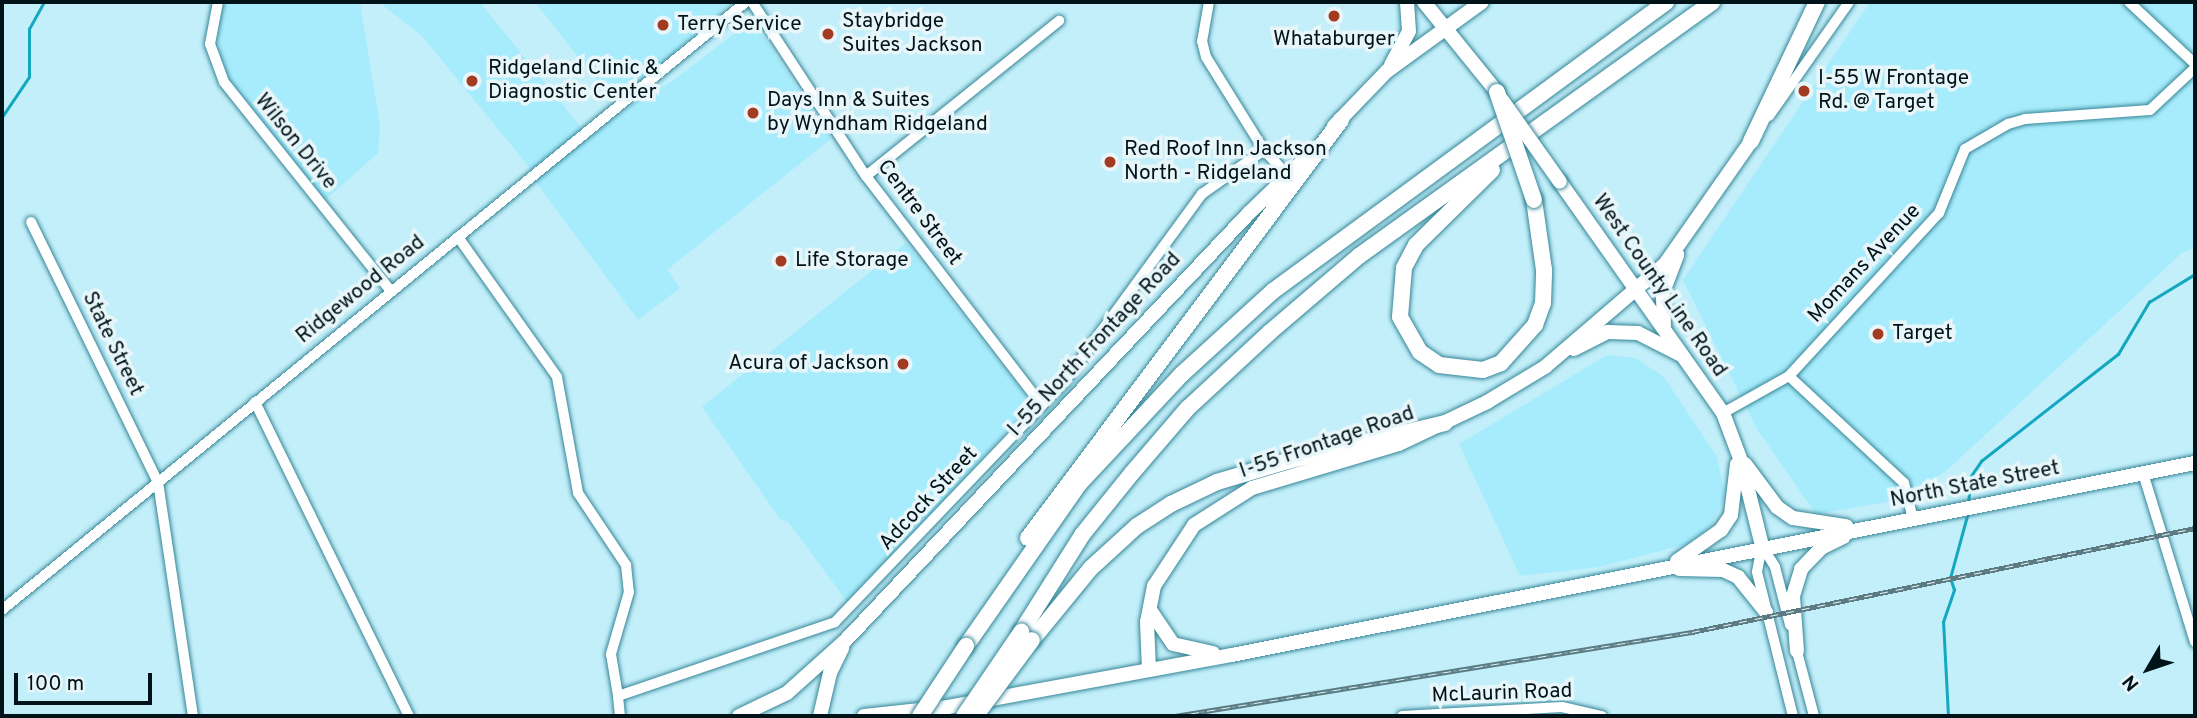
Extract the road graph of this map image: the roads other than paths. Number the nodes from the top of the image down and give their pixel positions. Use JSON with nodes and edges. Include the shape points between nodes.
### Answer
{"nodes":[{"id":1,"x":218,"y":2,"type":"edge"},
{"id":2,"x":749,"y":2,"type":"edge"},
{"id":3,"x":1209,"y":2,"type":"edge"},
{"id":4,"x":1407,"y":2,"type":"edge"},
{"id":5,"x":1424,"y":2,"type":"edge"},
{"id":6,"x":1482,"y":2,"type":"edge"},
{"id":7,"x":1666,"y":2,"type":"edge"},
{"id":8,"x":1712,"y":2,"type":"edge"},
{"id":9,"x":1817,"y":2,"type":"edge"},
{"id":10,"x":1849,"y":2,"type":"edge"},
{"id":11,"x":2129,"y":2,"type":"edge"},
{"id":12,"x":1059,"y":21,"type":"dead end"},
{"id":13,"x":1446,"y":32,"type":"junction"},
{"id":14,"x":2195,"y":66,"type":"edge"},
{"id":15,"x":1387,"y":71,"type":"junction"},
{"id":16,"x":1497,"y":92,"type":"junction"},
{"id":17,"x":1340,"y":120,"type":"junction"},
{"id":18,"x":1751,"y":141,"type":"junction"},
{"id":19,"x":1511,"y":148,"type":"junction"},
{"id":20,"x":1264,"y":150,"type":"junction"},
{"id":21,"x":866,"y":176,"type":"junction"},
{"id":22,"x":1289,"y":177,"type":"junction"},
{"id":23,"x":31,"y":222,"type":"dead end"},
{"id":24,"x":458,"y":237,"type":"junction"},
{"id":25,"x":1684,"y":242,"type":"junction"},
{"id":26,"x":1636,"y":288,"type":"junction"},
{"id":27,"x":391,"y":291,"type":"junction"},
{"id":28,"x":1664,"y":326,"type":"junction"},
{"id":29,"x":1561,"y":356,"type":"junction"},
{"id":30,"x":1687,"y":359,"type":"junction"},
{"id":31,"x":1789,"y":376,"type":"junction"},
{"id":32,"x":254,"y":402,"type":"junction"},
{"id":33,"x":1042,"y":405,"type":"junction"},
{"id":34,"x":1723,"y":414,"type":"junction"},
{"id":35,"x":1445,"y":424,"type":"junction"},
{"id":36,"x":1738,"y":451,"type":"junction"},
{"id":37,"x":2195,"y":463,"type":"edge"},
{"id":38,"x":2143,"y":473,"type":"junction"},
{"id":39,"x":158,"y":482,"type":"junction"},
{"id":40,"x":1913,"y":519,"type":"junction"},
{"id":41,"x":1861,"y":528,"type":"junction"},
{"id":42,"x":1762,"y":546,"type":"junction"},
{"id":43,"x":1667,"y":567,"type":"junction"},
{"id":44,"x":2,"y":610,"type":"edge"},
{"id":45,"x":1150,"y":610,"type":"junction"},
{"id":46,"x":1766,"y":612,"type":"junction"},
{"id":47,"x":1027,"y":636,"type":"junction"},
{"id":48,"x":846,"y":640,"type":"junction"},
{"id":49,"x":969,"y":641,"type":"junction"},
{"id":50,"x":2195,"y":642,"type":"edge"},
{"id":51,"x":1797,"y":651,"type":"junction"},
{"id":52,"x":1232,"y":655,"type":"junction"},
{"id":53,"x":1149,"y":670,"type":"junction"},
{"id":54,"x":618,"y":696,"type":"junction"},
{"id":55,"x":193,"y":716,"type":"edge"},
{"id":56,"x":409,"y":716,"type":"edge"},
{"id":57,"x":620,"y":716,"type":"edge"},
{"id":58,"x":739,"y":716,"type":"edge"},
{"id":59,"x":820,"y":716,"type":"edge"},
{"id":60,"x":864,"y":716,"type":"edge"},
{"id":61,"x":920,"y":716,"type":"edge"},
{"id":62,"x":964,"y":716,"type":"edge"},
{"id":63,"x":976,"y":716,"type":"edge"},
{"id":64,"x":1402,"y":716,"type":"edge"},
{"id":65,"x":1602,"y":716,"type":"edge"},
{"id":66,"x":1793,"y":716,"type":"edge"},
{"id":67,"x":1814,"y":716,"type":"edge"}],
"edges":[{"from":1,"to":27,"type":"street","name":"Wilson Drive","via":[[210,44],[223,82]]},
{"from":2,"to":21,"type":"street","name":"Centre Street"},
{"from":2,"to":24,"type":"street","name":"Ridgewood Road"},
{"from":3,"to":20,"type":"street","via":[[1202,41],[1206,57]]},
{"from":4,"to":15,"type":"main road","via":[[1409,31]]},
{"from":5,"to":13,"type":"main road","name":"West County Line Road"},
{"from":6,"to":13,"type":"main road","name":"I-55 North Frontage Road"},
{"from":7,"to":49,"type":"highway","via":[[1273,291],[1182,374],[1079,484]]},
{"from":8,"to":19,"type":"highway"},
{"from":9,"to":18,"type":"highway"},
{"from":10,"to":18,"type":"street"},
{"from":11,"to":14,"type":"street"},
{"from":12,"to":21,"type":"street"},
{"from":13,"to":15,"type":"main road","name":"I-55 North Frontage Road"},
{"from":13,"to":16,"type":"main road","name":"West County Line Road"},
{"from":14,"to":31,"type":"street","name":"Momans Avenue","via":[[2150,110],[2025,119],[1965,149],[1938,213]]},
{"from":15,"to":17,"type":"main road","name":"I-55 North Frontage Road"},
{"from":16,"to":19,"type":"highway","bridge":true,"via":[[1534,200],[1544,270],[1543,303],[1535,325],[1501,363],[1483,370],[1439,365],[1420,352],[1400,317],[1404,268],[1416,245]]},
{"from":16,"to":26,"type":"main road","name":"West County Line Road","bridge":true},
{"from":17,"to":22,"type":"main road","name":"I-55 North Frontage Road"},
{"from":17,"to":49,"type":"highway","via":[[1048,505]]},
{"from":18,"to":25,"type":"main road"},
{"from":19,"to":47,"type":"highway","via":[[1359,256],[1188,408],[1083,535]]},
{"from":20,"to":22,"type":"street"},
{"from":20,"to":33,"type":"street","name":"Adcock Street","via":[[1202,194],[1065,381]]},
{"from":21,"to":33,"type":"street","name":"Centre Street"},
{"from":22,"to":48,"type":"main road","name":"I-55 North Frontage Road","via":[[1248,214]]},
{"from":23,"to":39,"type":"street","name":"State Street"},
{"from":24,"to":27,"type":"street","name":"Ridgewood Road"},
{"from":24,"to":54,"type":"street","via":[[557,377],[578,493],[626,565],[629,592],[611,653]]},
{"from":25,"to":26,"type":"main road","name":"I-55 Frontage Road"},
{"from":25,"to":28,"type":"main road","via":[[1663,292]]},
{"from":26,"to":28,"type":"main road","name":"West County Line Road"},
{"from":26,"to":29,"type":"main road","name":"I-55 Frontage Road"},
{"from":27,"to":32,"type":"street","name":"Ridgewood Road"},
{"from":28,"to":30,"type":"main road","name":"West County Line Road"},
{"from":29,"to":30,"type":"main road","via":[[1608,332],[1638,333]]},
{"from":29,"to":35,"type":"main road","name":"I-55 Frontage Road"},
{"from":30,"to":34,"type":"main road","name":"West County Line Road"},
{"from":31,"to":34,"type":"street","name":"Momans Avenue"},
{"from":31,"to":40,"type":"street","via":[[1904,483]]},
{"from":32,"to":39,"type":"street","name":"Ridgewood Road"},
{"from":32,"to":56,"type":"street"},
{"from":33,"to":54,"type":"street","name":"Adcock Street","via":[[835,622]]},
{"from":34,"to":36,"type":"main road","name":"West County Line Road"},
{"from":35,"to":45,"type":"main road","name":"I-55 Frontage Road","via":[[1399,444],[1252,488],[1222,504],[1194,525],[1169,558],[1154,586]]},
{"from":35,"to":47,"type":"highway","via":[[1291,460],[1217,482],[1171,504],[1137,526],[1090,568]]},
{"from":36,"to":41,"type":"main road","via":[[1761,489],[1793,517]]},
{"from":36,"to":42,"type":"main road","name":"West County Line Road"},
{"from":36,"to":43,"type":"main road","via":[[1731,515],[1721,530]]},
{"from":37,"to":38,"type":"main road","name":"North State Street"},
{"from":38,"to":40,"type":"main road","name":"North State Street"},
{"from":38,"to":50,"type":"street"},
{"from":39,"to":44,"type":"street","name":"Ridgewood Road"},
{"from":39,"to":55,"type":"street","name":"State Street"},
{"from":40,"to":41,"type":"main road","name":"North State Street"},
{"from":41,"to":42,"type":"main road","name":"North State Street"},
{"from":41,"to":51,"type":"main road","via":[[1821,548],[1801,569],[1793,596]]},
{"from":42,"to":43,"type":"main road","name":"North State Street"},
{"from":42,"to":46,"type":"street","name":"West County Line Road","via":[[1757,572]]},
{"from":42,"to":51,"type":"street","name":"West County Line Road","via":[[1775,567]]},
{"from":43,"to":46,"type":"main road","via":[[1723,570],[1750,587]]},
{"from":43,"to":52,"type":"main road"},
{"from":45,"to":52,"type":"main road","via":[[1173,644],[1194,652]]},
{"from":45,"to":53,"type":"main road","name":"I-55 Frontage Road"},
{"from":46,"to":66,"type":"street","name":"West County Line Road"},
{"from":47,"to":62,"type":"highway","bridge":true},
{"from":47,"to":63,"type":"highway","bridge":true},
{"from":48,"to":58,"type":"main road","name":"I-55 North Frontage Road","via":[[787,692]]},
{"from":48,"to":59,"type":"main road","via":[[830,673]]},
{"from":49,"to":61,"type":"highway","bridge":true},
{"from":51,"to":67,"type":"street","name":"West County Line Road"},
{"from":52,"to":53,"type":"main road"},
{"from":53,"to":60,"type":"main road","via":[[948,707]]},
{"from":54,"to":57,"type":"street"},
{"from":64,"to":65,"type":"street","name":"McLaurin Road","via":[[1562,708]]}]}
